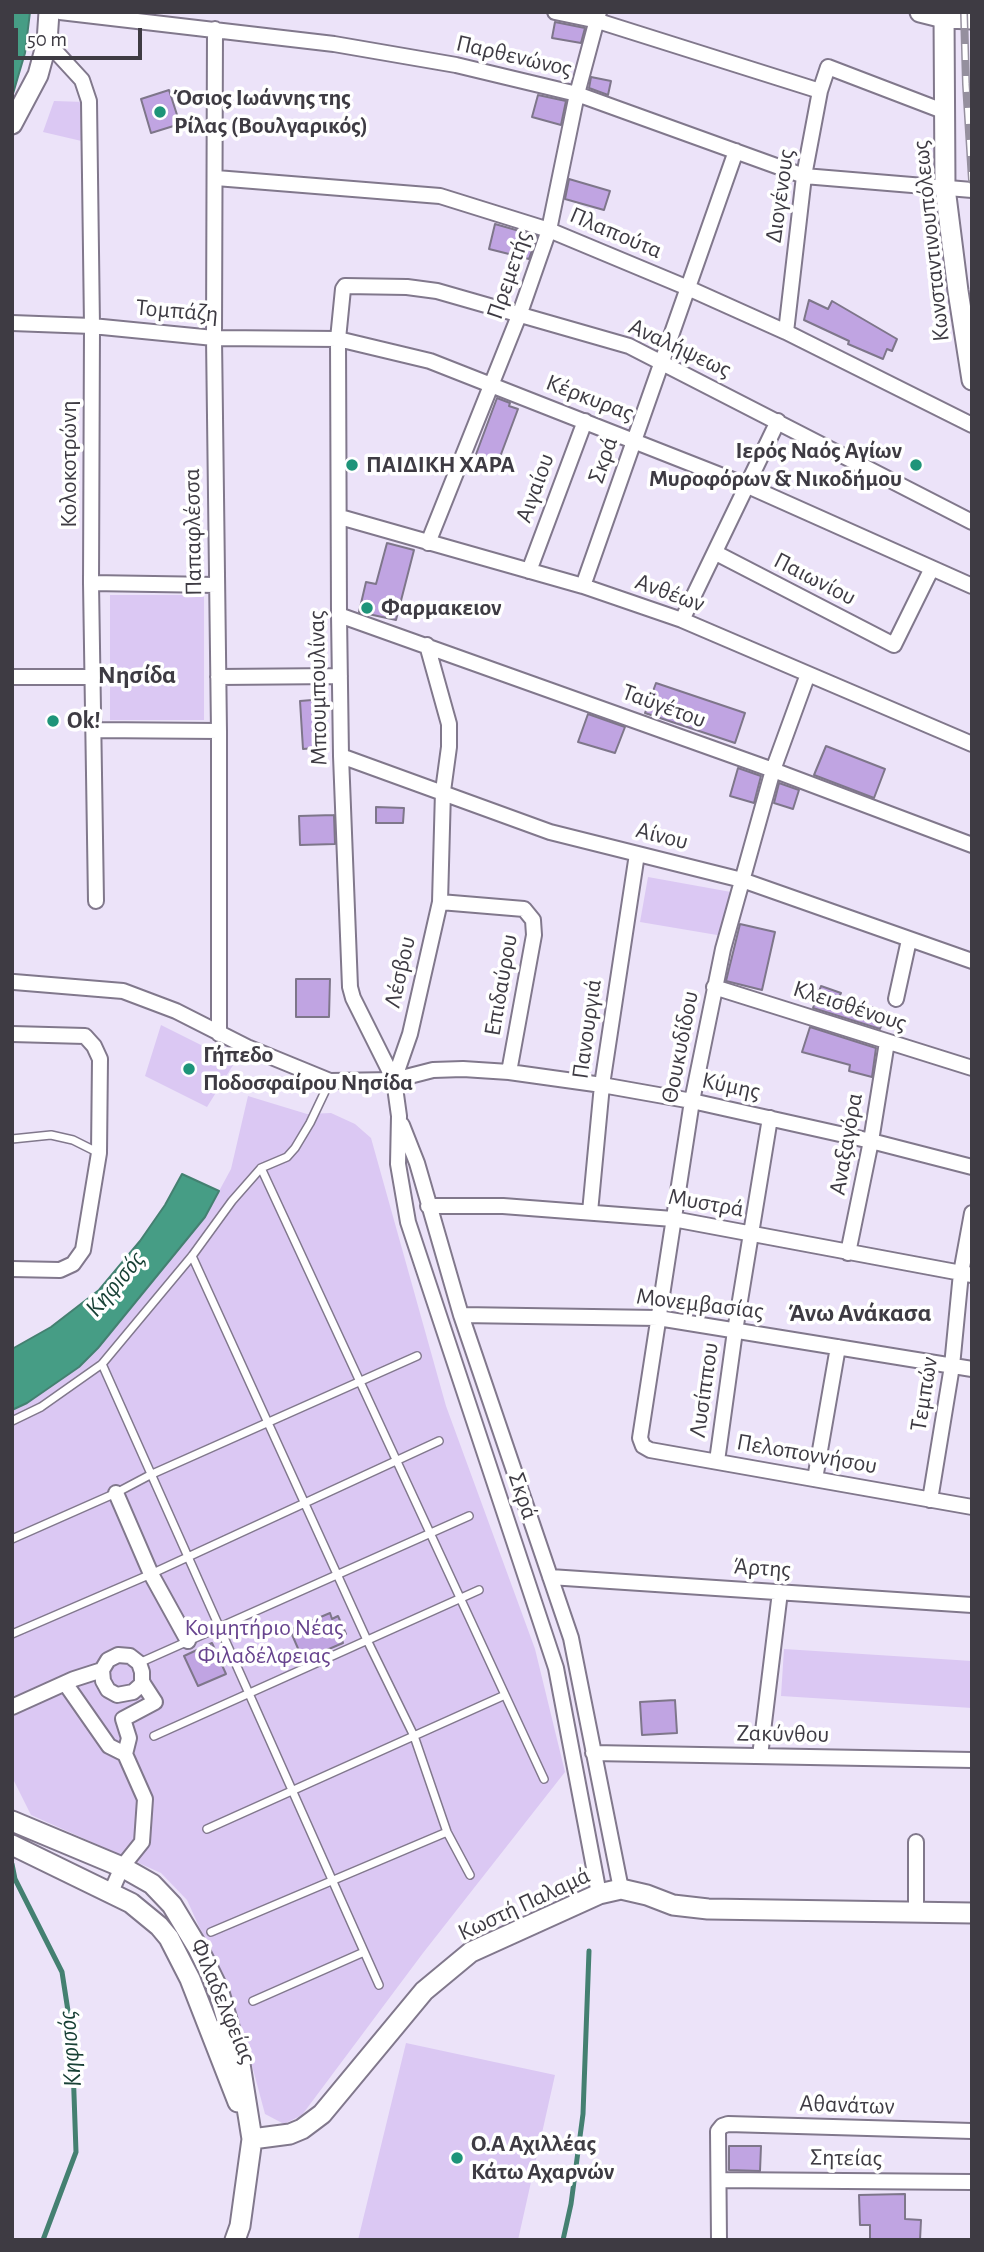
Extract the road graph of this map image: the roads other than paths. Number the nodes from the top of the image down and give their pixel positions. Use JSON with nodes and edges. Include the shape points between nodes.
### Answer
{"nodes":[{"id":1,"x":49,"y":12,"type":"edge"},
{"id":2,"x":60,"y":12,"type":"edge"},
{"id":3,"x":555,"y":12,"type":"edge"},
{"id":4,"x":920,"y":12,"type":"edge"},
{"id":5,"x":944,"y":15,"type":"edge"},
{"id":6,"x":598,"y":17,"type":"edge"},
{"id":7,"x":972,"y":19,"type":"edge"},
{"id":8,"x":215,"y":29,"type":"junction"},
{"id":9,"x":47,"y":42,"type":"junction"},
{"id":10,"x":820,"y":91,"type":"junction"},
{"id":11,"x":577,"y":94,"type":"junction"},
{"id":12,"x":943,"y":111,"type":"junction"},
{"id":13,"x":12,"y":124,"type":"edge"},
{"id":14,"x":736,"y":151,"type":"junction"},
{"id":15,"x":804,"y":176,"type":"junction"},
{"id":16,"x":216,"y":178,"type":"junction"},
{"id":17,"x":946,"y":188,"type":"junction"},
{"id":18,"x":972,"y":190,"type":"edge"},
{"id":19,"x":549,"y":230,"type":"junction"},
{"id":20,"x":345,"y":286,"type":"joint"},
{"id":21,"x":688,"y":288,"type":"junction"},
{"id":22,"x":520,"y":313,"type":"junction"},
{"id":23,"x":12,"y":323,"type":"edge"},
{"id":24,"x":92,"y":326,"type":"junction"},
{"id":25,"x":786,"y":332,"type":"junction"},
{"id":26,"x":214,"y":338,"type":"junction"},
{"id":27,"x":338,"y":338,"type":"junction"},
{"id":28,"x":662,"y":361,"type":"junction"},
{"id":29,"x":972,"y":380,"type":"edge"},
{"id":30,"x":492,"y":385,"type":"junction"},
{"id":31,"x":585,"y":421,"type":"junction"},
{"id":32,"x":778,"y":421,"type":"junction"},
{"id":33,"x":972,"y":425,"type":"edge"},
{"id":34,"x":634,"y":440,"type":"junction"},
{"id":35,"x":748,"y":486,"type":"junction"},
{"id":36,"x":340,"y":517,"type":"junction"},
{"id":37,"x":972,"y":522,"type":"edge"},
{"id":38,"x":428,"y":542,"type":"junction"},
{"id":39,"x":716,"y":553,"type":"junction"},
{"id":40,"x":932,"y":568,"type":"junction"},
{"id":41,"x":529,"y":571,"type":"junction"},
{"id":42,"x":91,"y":583,"type":"junction"},
{"id":43,"x":216,"y":585,"type":"junction"},
{"id":44,"x":583,"y":586,"type":"junction"},
{"id":45,"x":972,"y":586,"type":"edge"},
{"id":46,"x":339,"y":615,"type":"junction"},
{"id":47,"x":682,"y":620,"type":"junction"},
{"id":48,"x":427,"y":645,"type":"junction"},
{"id":49,"x":808,"y":674,"type":"junction"},
{"id":50,"x":340,"y":676,"type":"junction"},
{"id":51,"x":12,"y":677,"type":"edge"},
{"id":52,"x":93,"y":677,"type":"junction"},
{"id":53,"x":218,"y":677,"type":"junction"},
{"id":54,"x":93,"y":730,"type":"junction"},
{"id":55,"x":219,"y":731,"type":"junction"},
{"id":56,"x":972,"y":744,"type":"edge"},
{"id":57,"x":341,"y":756,"type":"junction"},
{"id":58,"x":773,"y":770,"type":"junction"},
{"id":59,"x":443,"y":791,"type":"junction"},
{"id":60,"x":972,"y":845,"type":"edge"},
{"id":61,"x":637,"y":854,"type":"junction"},
{"id":62,"x":742,"y":880,"type":"junction"},
{"id":63,"x":96,"y":901,"type":"dead end"},
{"id":64,"x":440,"y":902,"type":"junction"},
{"id":65,"x":909,"y":940,"type":"junction"},
{"id":66,"x":972,"y":961,"type":"edge"},
{"id":67,"x":14,"y":982,"type":"dead end"},
{"id":68,"x":715,"y":987,"type":"junction"},
{"id":69,"x":896,"y":999,"type":"dead end"},
{"id":70,"x":12,"y":1034,"type":"edge"},
{"id":71,"x":219,"y":1034,"type":"junction"},
{"id":72,"x":887,"y":1042,"type":"junction"},
{"id":73,"x":972,"y":1068,"type":"edge"},
{"id":74,"x":509,"y":1072,"type":"junction"},
{"id":75,"x":394,"y":1080,"type":"junction"},
{"id":76,"x":330,"y":1081,"type":"junction"},
{"id":77,"x":601,"y":1085,"type":"junction"},
{"id":78,"x":692,"y":1101,"type":"junction"},
{"id":79,"x":399,"y":1116,"type":"junction"},
{"id":80,"x":770,"y":1118,"type":"junction"},
{"id":81,"x":12,"y":1139,"type":"edge"},
{"id":82,"x":871,"y":1141,"type":"junction"},
{"id":83,"x":99,"y":1153,"type":"junction"},
{"id":84,"x":261,"y":1167,"type":"junction"},
{"id":85,"x":972,"y":1167,"type":"edge"},
{"id":86,"x":428,"y":1206,"type":"junction"},
{"id":87,"x":590,"y":1212,"type":"junction"},
{"id":88,"x":972,"y":1213,"type":"edge"},
{"id":89,"x":673,"y":1219,"type":"junction"},
{"id":90,"x":751,"y":1234,"type":"junction"},
{"id":91,"x":848,"y":1254,"type":"junction"},
{"id":92,"x":192,"y":1256,"type":"junction"},
{"id":93,"x":12,"y":1269,"type":"edge"},
{"id":94,"x":967,"y":1274,"type":"edge"},
{"id":95,"x":461,"y":1315,"type":"junction"},
{"id":96,"x":658,"y":1318,"type":"junction"},
{"id":97,"x":735,"y":1331,"type":"junction"},
{"id":98,"x":838,"y":1347,"type":"junction"},
{"id":99,"x":417,"y":1356,"type":"dead end"},
{"id":100,"x":102,"y":1363,"type":"junction"},
{"id":101,"x":952,"y":1366,"type":"junction"},
{"id":102,"x":972,"y":1369,"type":"edge"},
{"id":103,"x":360,"y":1381,"type":"junction"},
{"id":104,"x":12,"y":1421,"type":"edge"},
{"id":105,"x":268,"y":1422,"type":"junction"},
{"id":106,"x":640,"y":1438,"type":"joint"},
{"id":107,"x":439,"y":1441,"type":"dead end"},
{"id":108,"x":396,"y":1460,"type":"junction"},
{"id":109,"x":717,"y":1461,"type":"junction"},
{"id":110,"x":150,"y":1475,"type":"junction"},
{"id":111,"x":815,"y":1479,"type":"junction"},
{"id":112,"x":116,"y":1493,"type":"junction"},
{"id":113,"x":930,"y":1500,"type":"junction"},
{"id":114,"x":306,"y":1502,"type":"junction"},
{"id":115,"x":972,"y":1507,"type":"edge"},
{"id":116,"x":469,"y":1516,"type":"dead end"},
{"id":117,"x":430,"y":1533,"type":"junction"},
{"id":118,"x":12,"y":1539,"type":"edge"},
{"id":119,"x":187,"y":1557,"type":"junction"},
{"id":120,"x":151,"y":1574,"type":"junction"},
{"id":121,"x":338,"y":1576,"type":"junction"},
{"id":122,"x":550,"y":1577,"type":"junction"},
{"id":123,"x":479,"y":1590,"type":"dead end"},
{"id":124,"x":780,"y":1592,"type":"junction"},
{"id":125,"x":460,"y":1598,"type":"junction"},
{"id":126,"x":972,"y":1605,"type":"edge"},
{"id":127,"x":218,"y":1627,"type":"junction"},
{"id":128,"x":12,"y":1634,"type":"edge"},
{"id":129,"x":367,"y":1640,"type":"junction"},
{"id":130,"x":188,"y":1641,"type":"junction"},
{"id":131,"x":139,"y":1663,"type":"junction"},
{"id":132,"x":102,"y":1671,"type":"junction"},
{"id":133,"x":65,"y":1683,"type":"junction"},
{"id":134,"x":143,"y":1683,"type":"junction"},
{"id":135,"x":248,"y":1694,"type":"junction"},
{"id":136,"x":505,"y":1695,"type":"junction"},
{"id":137,"x":12,"y":1707,"type":"edge"},
{"id":138,"x":414,"y":1736,"type":"junction"},
{"id":139,"x":154,"y":1737,"type":"dead end"},
{"id":140,"x":593,"y":1753,"type":"junction"},
{"id":141,"x":125,"y":1754,"type":"junction"},
{"id":142,"x":760,"y":1756,"type":"junction"},
{"id":143,"x":972,"y":1760,"type":"edge"},
{"id":144,"x":544,"y":1779,"type":"dead end"},
{"id":145,"x":292,"y":1791,"type":"junction"},
{"id":146,"x":12,"y":1821,"type":"edge"},
{"id":147,"x":207,"y":1829,"type":"dead end"},
{"id":148,"x":447,"y":1832,"type":"junction"},
{"id":149,"x":916,"y":1842,"type":"dead end"},
{"id":150,"x":12,"y":1845,"type":"edge"},
{"id":151,"x":122,"y":1867,"type":"junction"},
{"id":152,"x":470,"y":1874,"type":"dead end"},
{"id":153,"x":332,"y":1880,"type":"junction"},
{"id":154,"x":621,"y":1889,"type":"junction"},
{"id":155,"x":110,"y":1892,"type":"junction"},
{"id":156,"x":599,"y":1894,"type":"junction"},
{"id":157,"x":916,"y":1913,"type":"junction"},
{"id":158,"x":972,"y":1913,"type":"edge"},
{"id":159,"x":211,"y":1932,"type":"dead end"},
{"id":160,"x":364,"y":1952,"type":"junction"},
{"id":161,"x":379,"y":1985,"type":"dead end"},
{"id":162,"x":253,"y":2001,"type":"dead end"},
{"id":163,"x":972,"y":2131,"type":"edge"},
{"id":164,"x":252,"y":2139,"type":"junction"},
{"id":165,"x":719,"y":2180,"type":"junction"},
{"id":166,"x":972,"y":2182,"type":"edge"},
{"id":167,"x":235,"y":2240,"type":"edge"},
{"id":168,"x":719,"y":2240,"type":"edge"}],
"edges":[{"from":1,"to":9,"type":"street"},
{"from":2,"to":8,"type":"street","name":"Παρθενώνος"},
{"from":3,"to":6,"type":"street"},
{"from":4,"to":5,"type":"street"},
{"from":5,"to":7,"type":"street"},
{"from":5,"to":12,"type":"street","name":"Κωνσταντινουπόλεως"},
{"from":6,"to":10,"type":"street"},
{"from":6,"to":11,"type":"street","name":"Πρεμετής"},
{"from":8,"to":11,"type":"street","name":"Παρθενώνος","via":[[456,65]]},
{"from":8,"to":16,"type":"street","name":"Παπαφλέσσα"},
{"from":9,"to":13,"type":"street","via":[[38,75]]},
{"from":9,"to":24,"type":"street","name":"Κολοκοτρώνη","via":[[82,80],[89,101]]},
{"from":10,"to":12,"type":"street","name":"Διογένους","via":[[828,67]]},
{"from":10,"to":15,"type":"street","name":"Διογένους"},
{"from":11,"to":14,"type":"street","name":"Παρθενώνος"},
{"from":11,"to":19,"type":"street","name":"Πρεμετής"},
{"from":12,"to":17,"type":"street","name":"Κωνσταντινουπόλεως"},
{"from":14,"to":15,"type":"street","name":"Παρθενώνος"},
{"from":14,"to":21,"type":"street","name":"Σκρά"},
{"from":15,"to":17,"type":"street","name":"Παρθενώνος"},
{"from":15,"to":25,"type":"street","name":"Διογένους"},
{"from":16,"to":19,"type":"street","name":"Πλαπούτα","via":[[440,196]]},
{"from":16,"to":26,"type":"street","name":"Παπαφλέσσα"},
{"from":17,"to":18,"type":"street","name":"Παρθενώνος"},
{"from":17,"to":29,"type":"street","name":"Κωνσταντινουπόλεως"},
{"from":19,"to":21,"type":"street","name":"Πλαπούτα"},
{"from":19,"to":22,"type":"street","name":"Πρεμετής"},
{"from":20,"to":22,"type":"street","name":"Αναλήψεως","via":[[421,289]]},
{"from":20,"to":27,"type":"street","name":"Μπουμπουλίνας"},
{"from":21,"to":25,"type":"street","name":"Πλαπούτα"},
{"from":21,"to":28,"type":"street","name":"Σκρά"},
{"from":22,"to":28,"type":"street","name":"Αναλήψεως","via":[[621,343]]},
{"from":22,"to":30,"type":"street","name":"Πρεμετής"},
{"from":23,"to":24,"type":"street","name":"Τομπάζη"},
{"from":24,"to":26,"type":"street","name":"Τομπάζη"},
{"from":24,"to":42,"type":"street","name":"Κολοκοτρώνη"},
{"from":25,"to":33,"type":"street","name":"Πλαπούτα"},
{"from":26,"to":27,"type":"street","name":"Τομπάζη"},
{"from":26,"to":43,"type":"street","name":"Παπαφλέσσα"},
{"from":27,"to":30,"type":"street","name":"Κέρκυρας","via":[[430,361]]},
{"from":27,"to":36,"type":"street","name":"Μπουμπουλίνας"},
{"from":28,"to":32,"type":"street","name":"Αναλήψεως"},
{"from":28,"to":34,"type":"street","name":"Σκρά"},
{"from":30,"to":31,"type":"street","name":"Κέρκυρας"},
{"from":30,"to":38,"type":"street","name":"Πρεμετής"},
{"from":31,"to":34,"type":"street","name":"Κέρκυρας"},
{"from":31,"to":41,"type":"street","name":"Αιγαίου"},
{"from":32,"to":35,"type":"street"},
{"from":32,"to":37,"type":"street","name":"Αναλήψεως"},
{"from":34,"to":35,"type":"street","name":"Κέρκυρας"},
{"from":34,"to":44,"type":"street","name":"Σκρά"},
{"from":35,"to":39,"type":"street"},
{"from":35,"to":40,"type":"street","name":"Κέρκυρας"},
{"from":36,"to":38,"type":"street","name":"Ανθέων"},
{"from":36,"to":46,"type":"street","name":"Μπουμπουλίνας"},
{"from":38,"to":41,"type":"street","name":"Ανθέων"},
{"from":39,"to":40,"type":"street","name":"Παιωνίου","via":[[894,645]]},
{"from":39,"to":47,"type":"street"},
{"from":40,"to":45,"type":"street","name":"Κέρκυρας"},
{"from":41,"to":44,"type":"street","name":"Ανθέων"},
{"from":42,"to":43,"type":"street"},
{"from":42,"to":52,"type":"street","name":"Κολοκοτρώνη"},
{"from":43,"to":53,"type":"street","name":"Παπαφλέσσα"},
{"from":44,"to":47,"type":"street","name":"Ανθέων"},
{"from":46,"to":48,"type":"street","name":"Ταϋγέτου"},
{"from":46,"to":50,"type":"street","name":"Μπουμπουλίνας"},
{"from":47,"to":49,"type":"street","name":"Ανθέων"},
{"from":48,"to":58,"type":"street","name":"Ταϋγέτου"},
{"from":48,"to":59,"type":"street","name":"Λέσβου","via":[[449,724]]},
{"from":49,"to":56,"type":"street","name":"Ανθέων"},
{"from":49,"to":58,"type":"street","name":"Θουκυδίδου"},
{"from":50,"to":53,"type":"street"},
{"from":50,"to":57,"type":"street","name":"Μπουμπουλίνας"},
{"from":51,"to":52,"type":"street"},
{"from":52,"to":54,"type":"street","name":"Κολοκοτρώνη"},
{"from":53,"to":55,"type":"street","name":"Παπαφλέσσα"},
{"from":54,"to":55,"type":"street"},
{"from":54,"to":63,"type":"street","name":"Κολοκοτρώνη"},
{"from":55,"to":71,"type":"street","name":"Παπαφλέσσα"},
{"from":57,"to":59,"type":"street","name":"Αίνου"},
{"from":57,"to":75,"type":"street","name":"Μπουμπουλίνας","via":[[350,987]]},
{"from":58,"to":60,"type":"street","name":"Ταϋγέτου"},
{"from":58,"to":62,"type":"street","name":"Θουκυδίδου"},
{"from":59,"to":61,"type":"street","name":"Αίνου","via":[[550,832]]},
{"from":59,"to":64,"type":"street","name":"Λέσβου"},
{"from":61,"to":62,"type":"street","name":"Αίνου"},
{"from":61,"to":77,"type":"street","name":"Πανουργιά"},
{"from":62,"to":65,"type":"street","name":"Αίνου"},
{"from":62,"to":68,"type":"street","name":"Θουκυδίδου"},
{"from":64,"to":74,"type":"street","name":"Επιδαύρου","via":[[524,909],[533,920]]},
{"from":64,"to":75,"type":"street","name":"Λέσβου","via":[[410,1034]]},
{"from":65,"to":66,"type":"street","name":"Αίνου"},
{"from":65,"to":69,"type":"street"},
{"from":67,"to":71,"type":"street","via":[[124,991]]},
{"from":68,"to":72,"type":"street","name":"Κλεισθένους"},
{"from":68,"to":78,"type":"street","name":"Θουκυδίδου"},
{"from":70,"to":83,"type":"street","via":[[85,1036],[94,1045],[100,1059]]},
{"from":71,"to":76,"type":"street"},
{"from":72,"to":73,"type":"street","name":"Κλεισθένους"},
{"from":72,"to":82,"type":"street","name":"Αναξαγόρα"},
{"from":74,"to":75,"type":"street","name":"Κύμης","via":[[433,1070]]},
{"from":74,"to":77,"type":"street","name":"Κύμης"},
{"from":75,"to":76,"type":"street"},
{"from":75,"to":79,"type":"street","name":"Σκρά"},
{"from":76,"to":84,"type":"lane","via":[[295,1148],[287,1157]]},
{"from":77,"to":78,"type":"street","name":"Κύμης"},
{"from":77,"to":87,"type":"street","name":"Πανουργιά"},
{"from":78,"to":80,"type":"street","name":"Κύμης"},
{"from":78,"to":89,"type":"street","name":"Θουκυδίδου"},
{"from":79,"to":86,"type":"street","name":"Σκρά"},
{"from":79,"to":156,"type":"street","name":"Σκρά","via":[[398,1164],[408,1222],[550,1646]]},
{"from":80,"to":82,"type":"street","name":"Κύμης"},
{"from":80,"to":90,"type":"street","name":"Λυσίππου"},
{"from":81,"to":83,"type":"lane","via":[[51,1135]]},
{"from":82,"to":85,"type":"street","name":"Κύμης"},
{"from":82,"to":91,"type":"street","name":"Αναξαγόρα"},
{"from":83,"to":93,"type":"street","via":[[83,1250],[73,1265],[60,1270]]},
{"from":84,"to":92,"type":"lane"},
{"from":84,"to":103,"type":"lane"},
{"from":86,"to":87,"type":"street","name":"Μυστρά"},
{"from":86,"to":95,"type":"street","name":"Σκρά"},
{"from":87,"to":89,"type":"street","name":"Μυστρά"},
{"from":88,"to":94,"type":"street","name":"Τεμπών"},
{"from":89,"to":90,"type":"street","name":"Μυστρά"},
{"from":89,"to":96,"type":"street","name":"Θουκυδίδου"},
{"from":90,"to":91,"type":"street","name":"Μυστρά"},
{"from":90,"to":97,"type":"street","name":"Λυσίππου"},
{"from":91,"to":94,"type":"street","name":"Μυστρά"},
{"from":92,"to":100,"type":"lane"},
{"from":92,"to":105,"type":"lane"},
{"from":94,"to":101,"type":"street","name":"Τεμπών"},
{"from":95,"to":96,"type":"street","name":"Μονεμβασίας"},
{"from":95,"to":122,"type":"street","name":"Σκρά"},
{"from":96,"to":97,"type":"street","name":"Μονεμβασίας"},
{"from":96,"to":106,"type":"street","name":"Θουκυδίδου"},
{"from":97,"to":98,"type":"street","name":"Μονεμβασίας"},
{"from":97,"to":109,"type":"street","name":"Λυσίππου"},
{"from":98,"to":101,"type":"street","name":"Μονεμβασίας"},
{"from":98,"to":111,"type":"street"},
{"from":99,"to":103,"type":"lane"},
{"from":100,"to":104,"type":"lane","via":[[41,1407]]},
{"from":100,"to":110,"type":"lane"},
{"from":101,"to":102,"type":"street","name":"Μονεμβασίας"},
{"from":101,"to":113,"type":"street","name":"Τεμπών"},
{"from":103,"to":105,"type":"lane"},
{"from":103,"to":108,"type":"lane"},
{"from":105,"to":110,"type":"lane"},
{"from":105,"to":114,"type":"lane"},
{"from":106,"to":109,"type":"street","name":"Πελοποννήσου","via":[[650,1450]]},
{"from":107,"to":108,"type":"lane"},
{"from":108,"to":114,"type":"lane"},
{"from":108,"to":117,"type":"lane"},
{"from":109,"to":111,"type":"street","name":"Πελοποννήσου"},
{"from":110,"to":112,"type":"lane"},
{"from":110,"to":119,"type":"lane"},
{"from":111,"to":113,"type":"street","name":"Πελοποννήσου"},
{"from":112,"to":118,"type":"lane"},
{"from":112,"to":120,"type":"street"},
{"from":113,"to":115,"type":"street","name":"Πελοποννήσου"},
{"from":114,"to":119,"type":"lane"},
{"from":114,"to":121,"type":"lane"},
{"from":116,"to":117,"type":"lane"},
{"from":117,"to":121,"type":"lane"},
{"from":117,"to":125,"type":"lane"},
{"from":119,"to":120,"type":"lane"},
{"from":119,"to":127,"type":"lane"},
{"from":120,"to":128,"type":"lane"},
{"from":120,"to":130,"type":"street"},
{"from":121,"to":127,"type":"lane"},
{"from":121,"to":129,"type":"lane"},
{"from":122,"to":124,"type":"street","name":"Άρτης"},
{"from":122,"to":140,"type":"street","name":"Σκρά","via":[[582,1683]]},
{"from":123,"to":125,"type":"lane"},
{"from":124,"to":126,"type":"street","name":"Άρτης"},
{"from":124,"to":142,"type":"street"},
{"from":125,"to":129,"type":"lane"},
{"from":125,"to":136,"type":"lane"},
{"from":127,"to":130,"type":"lane"},
{"from":127,"to":135,"type":"lane"},
{"from":129,"to":135,"type":"lane"},
{"from":129,"to":138,"type":"lane"},
{"from":130,"to":131,"type":"lane"},
{"from":131,"to":132,"type":"street","via":[[118,1655],[108,1660]]},
{"from":131,"to":134,"type":"street"},
{"from":132,"to":133,"type":"street"},
{"from":132,"to":134,"type":"street","via":[[108,1690],[117,1695],[133,1692]]},
{"from":133,"to":137,"type":"street"},
{"from":133,"to":141,"type":"street","via":[[109,1746]]},
{"from":134,"to":141,"type":"street","via":[[155,1702],[122,1719],[130,1738]]},
{"from":135,"to":139,"type":"lane"},
{"from":135,"to":145,"type":"lane"},
{"from":136,"to":138,"type":"lane"},
{"from":136,"to":144,"type":"lane"},
{"from":138,"to":145,"type":"lane"},
{"from":138,"to":148,"type":"lane"},
{"from":140,"to":142,"type":"street","name":"Ζακύνθου"},
{"from":140,"to":154,"type":"street","name":"Σκρά"},
{"from":141,"to":151,"type":"street","via":[[145,1799],[142,1842]]},
{"from":142,"to":143,"type":"street","name":"Ζακύνθου"},
{"from":145,"to":147,"type":"lane"},
{"from":145,"to":153,"type":"lane"},
{"from":146,"to":151,"type":"street","name":"Φιλαδελφείας"},
{"from":148,"to":152,"type":"lane"},
{"from":148,"to":153,"type":"lane"},
{"from":149,"to":157,"type":"street"},
{"from":150,"to":155,"type":"street","name":"Φιλαδελφείας"},
{"from":151,"to":155,"type":"street"},
{"from":151,"to":164,"type":"street","name":"Φιλαδελφείας","via":[[152,1884],[172,1905],[212,1976],[240,2064]]},
{"from":153,"to":159,"type":"lane"},
{"from":153,"to":160,"type":"lane"},
{"from":154,"to":156,"type":"street","name":"Κωστή Παλαμά"},
{"from":154,"to":157,"type":"street","name":"Κωστή Παλαμά","via":[[699,1908]]},
{"from":155,"to":164,"type":"street","name":"Φιλαδελφείας","via":[[149,1915],[169,1938],[190,1979]]},
{"from":156,"to":164,"type":"street","name":"Κωστή Παλαμά","via":[[471,1952],[424,1991],[322,2114],[290,2134]]},
{"from":157,"to":158,"type":"street","name":"Κωστή Παλαμά"},
{"from":160,"to":161,"type":"lane"},
{"from":160,"to":162,"type":"lane"},
{"from":163,"to":165,"type":"street","name":"Αθανάτων","via":[[728,2124],[718,2131]]},
{"from":164,"to":167,"type":"street","name":"Φιλαδελφείας"},
{"from":165,"to":166,"type":"street","name":"Σητείας"},
{"from":165,"to":168,"type":"street"}]}
